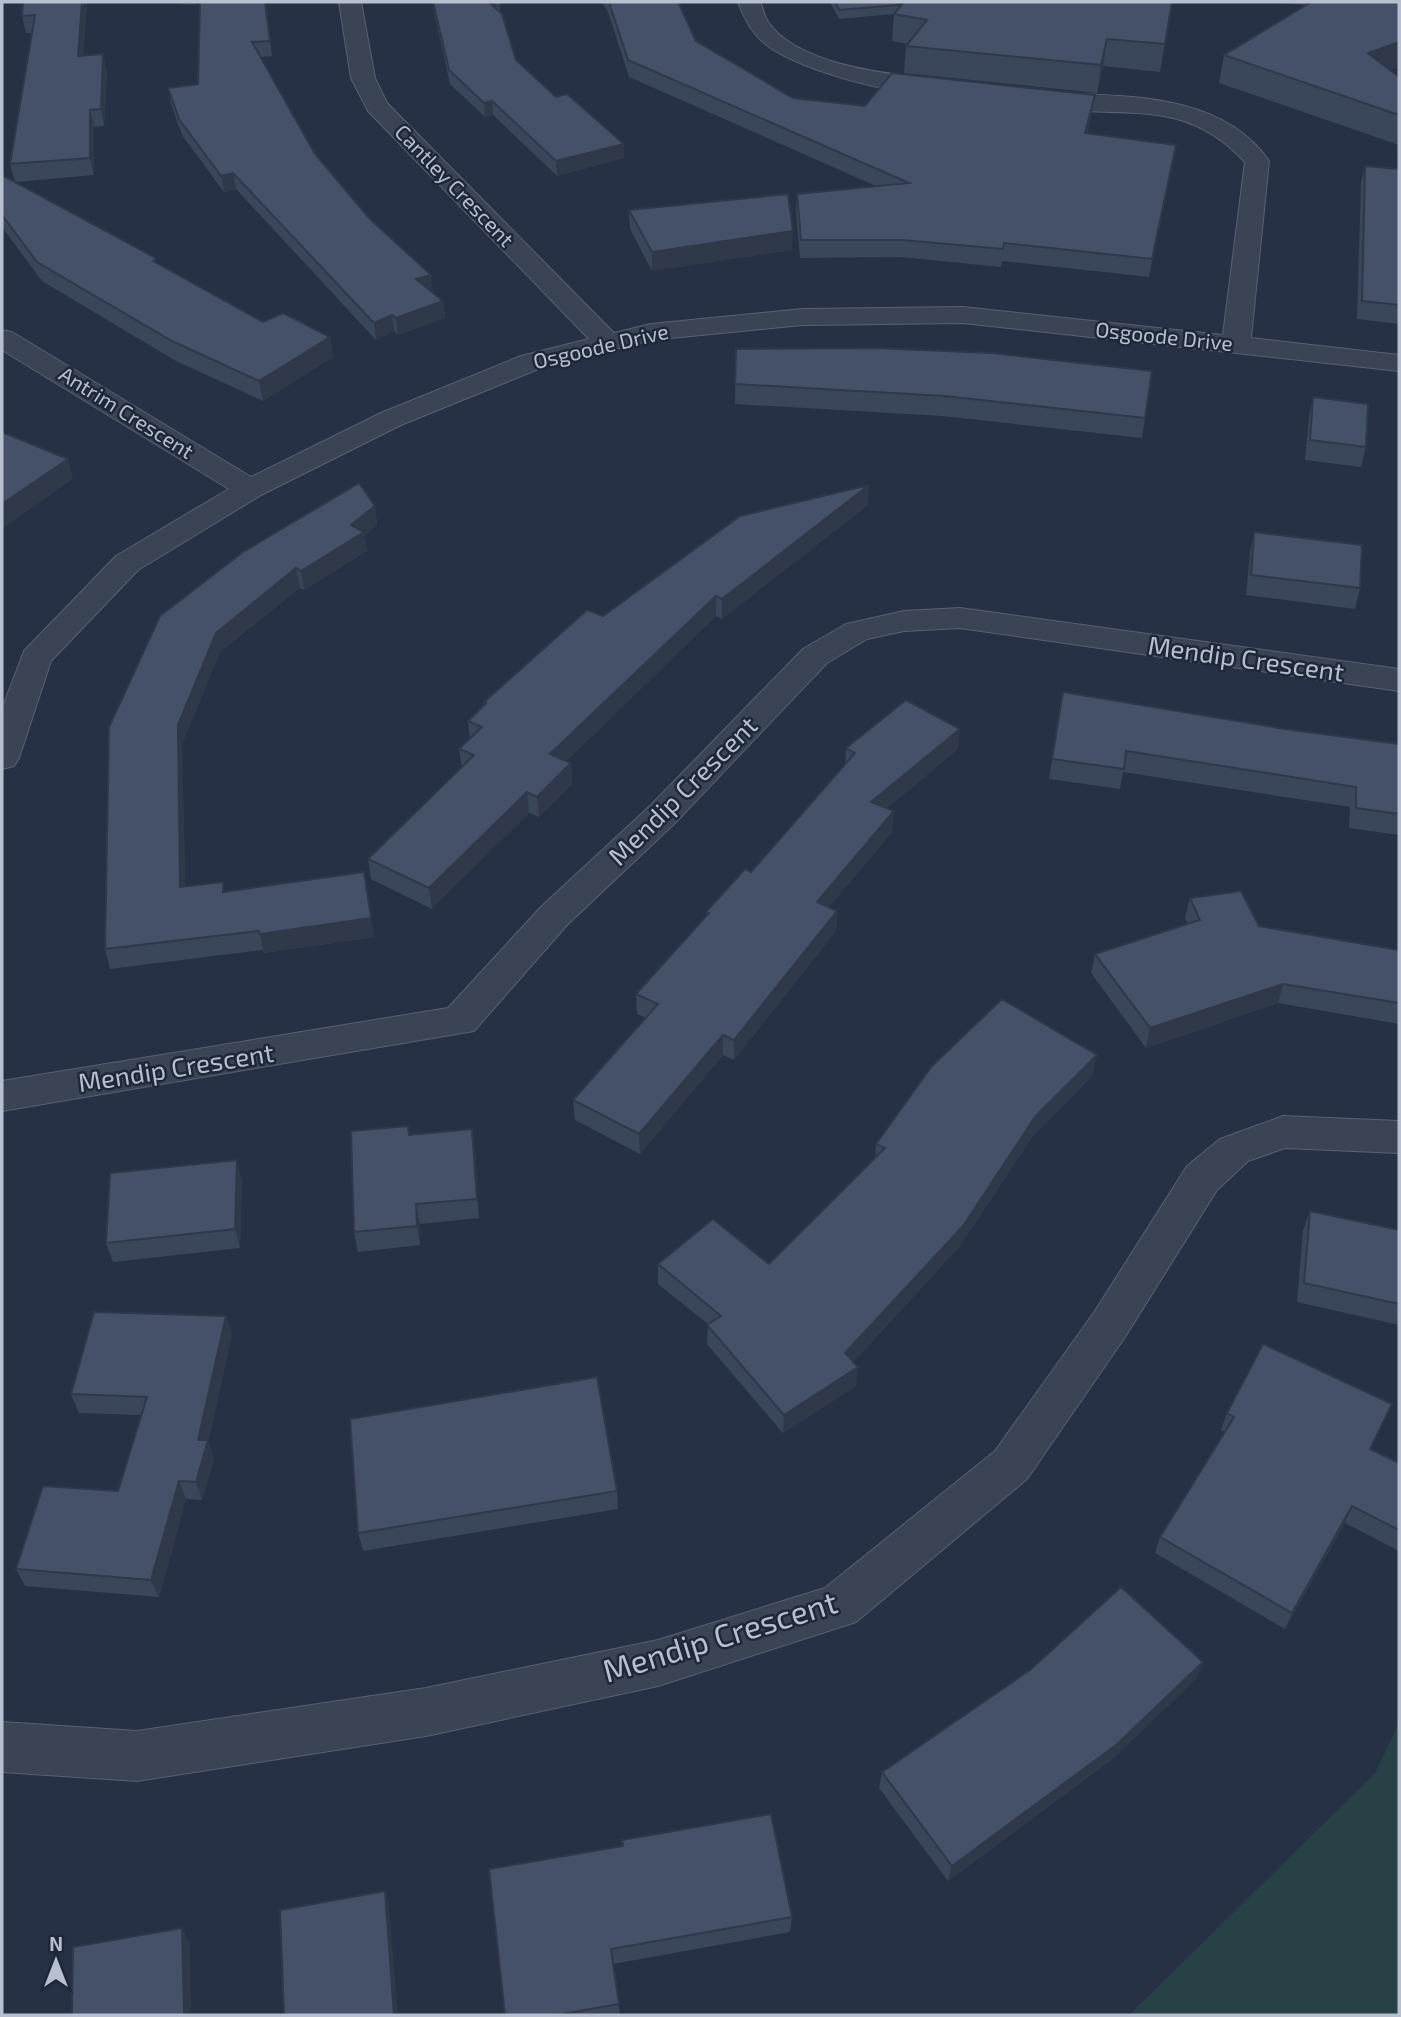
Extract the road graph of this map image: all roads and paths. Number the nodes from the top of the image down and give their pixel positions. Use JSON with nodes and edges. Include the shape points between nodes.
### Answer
{"nodes":[{"id":1,"x":350,"y":2,"type":"edge"},
{"id":2,"x":749,"y":2,"type":"edge"},
{"id":3,"x":958,"y":89,"type":"edge"},
{"id":4,"x":1013,"y":96,"type":"edge"},
{"id":5,"x":2,"y":338,"type":"edge"},
{"id":6,"x":608,"y":343,"type":"junction"},
{"id":7,"x":1236,"y":345,"type":"junction"},
{"id":8,"x":1399,"y":363,"type":"edge"},
{"id":9,"x":250,"y":489,"type":"junction"},
{"id":10,"x":1399,"y":680,"type":"edge"},
{"id":11,"x":4,"y":745,"type":"edge"},
{"id":12,"x":2,"y":1096,"type":"edge"},
{"id":13,"x":1399,"y":1137,"type":"edge"},
{"id":14,"x":2,"y":1747,"type":"edge"}],
"edges":[{"from":1,"to":6,"type":"street","name":"Cantley Crescent","via":[[363,78],[376,106]]},
{"from":2,"to":3,"type":"street","via":[[759,26],[796,55],[874,80]]},
{"from":4,"to":7,"type":"street","via":[[1169,110],[1213,122],[1243,141],[1257,161]]},
{"from":5,"to":9,"type":"street","name":"Antrim Crescent"},
{"from":6,"to":7,"type":"street","name":"Osgoode Drive","via":[[651,332],[803,317],[964,314]]},
{"from":6,"to":9,"type":"street","name":"Osgoode Drive","via":[[531,362],[467,387]]},
{"from":7,"to":8,"type":"street","name":"Osgoode Drive"},
{"from":9,"to":11,"type":"street","name":"Osgoode Drive","via":[[127,563],[36,658]]},
{"from":10,"to":12,"type":"street","name":"Mendip Crescent","via":[[960,618],[904,621],[857,631],[815,656],[663,814],[554,916],[460,1021]]},
{"from":13,"to":14,"type":"street","name":"Mendip Crescent","via":[[1283,1132],[1234,1150],[1202,1178],[1110,1324],[1011,1465],[839,1606],[657,1663],[426,1712],[137,1756]]}]}
